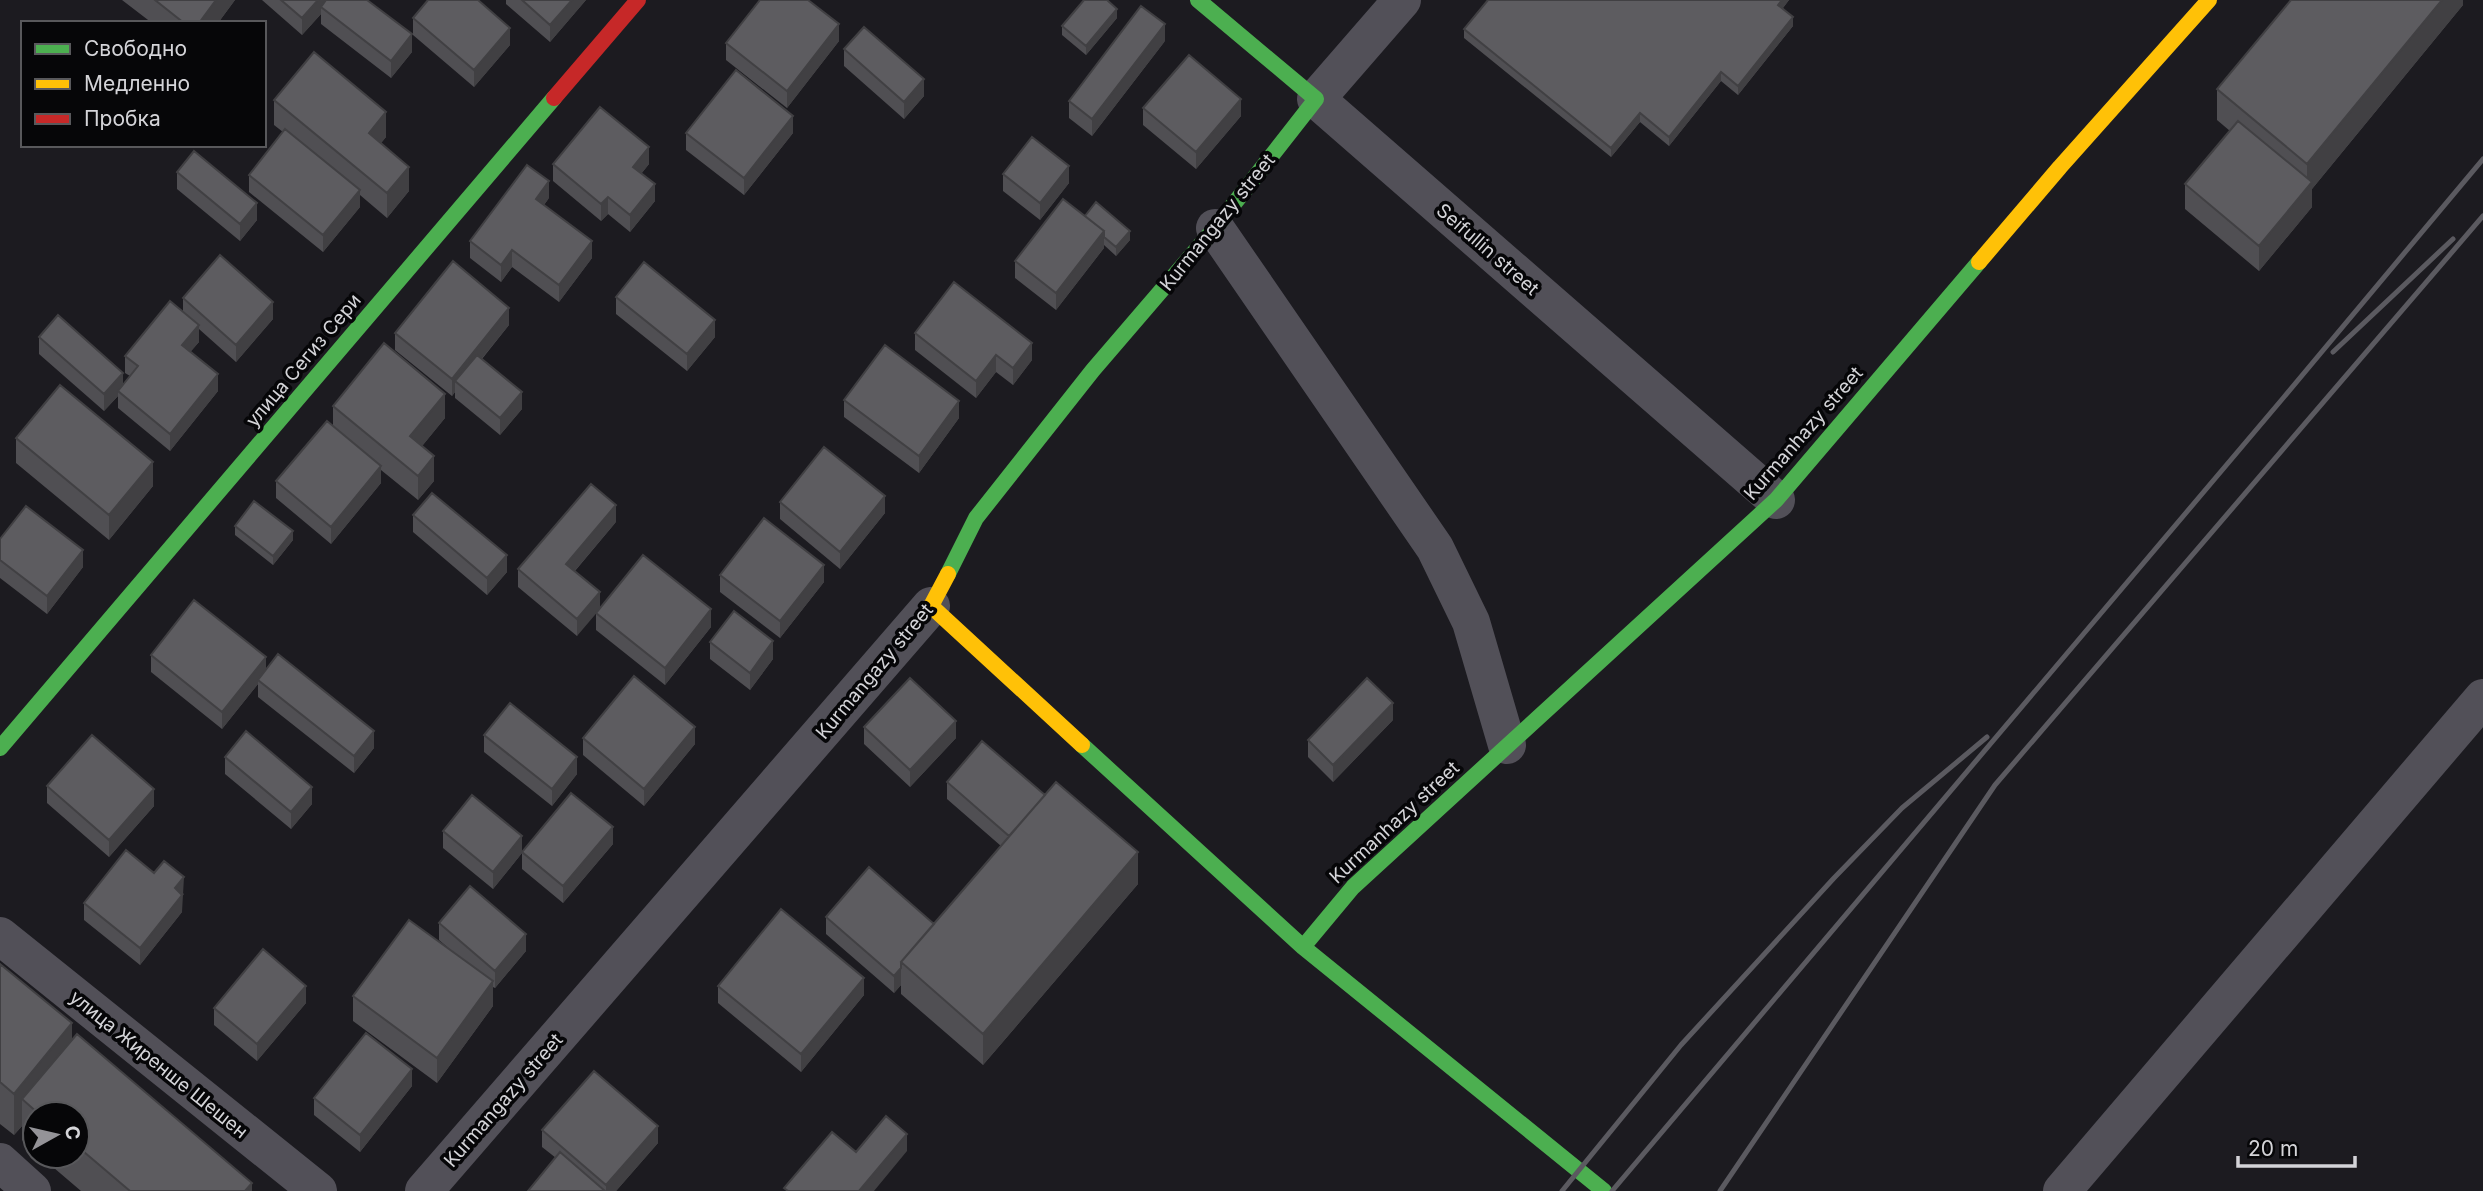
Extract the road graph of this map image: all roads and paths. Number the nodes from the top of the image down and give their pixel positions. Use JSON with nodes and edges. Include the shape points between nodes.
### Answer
{"nodes":[{"id":1,"x":638,"y":0,"type":"edge"},
{"id":2,"x":1198,"y":0,"type":"edge"},
{"id":3,"x":1402,"y":0,"type":"edge"},
{"id":4,"x":2209,"y":0,"type":"edge"},
{"id":5,"x":1316,"y":99,"type":"junction"},
{"id":6,"x":1215,"y":228,"type":"junction"},
{"id":7,"x":1776,"y":500,"type":"junction"},
{"id":8,"x":931,"y":606,"type":"junction"},
{"id":9,"x":2483,"y":698,"type":"edge"},
{"id":10,"x":1507,"y":745,"type":"junction"},
{"id":11,"x":0,"y":748,"type":"edge"},
{"id":12,"x":0,"y":936,"type":"edge"},
{"id":13,"x":1303,"y":947,"type":"junction"},
{"id":14,"x":0,"y":1162,"type":"edge"},
{"id":15,"x":32,"y":1191,"type":"edge"},
{"id":16,"x":318,"y":1191,"type":"edge"},
{"id":17,"x":424,"y":1191,"type":"edge"},
{"id":18,"x":1604,"y":1191,"type":"edge"},
{"id":19,"x":2062,"y":1191,"type":"edge"}],
"edges":[{"from":1,"to":11,"type":"street","name":"улица Сегиз Сери"},
{"from":2,"to":5,"type":"street","name":"Seifullin street"},
{"from":3,"to":5,"type":"street","name":"Kurmangazy street"},
{"from":4,"to":7,"type":"street","name":"Kurmanhazy street"},
{"from":5,"to":6,"type":"street","name":"Kurmangazy street"},
{"from":5,"to":7,"type":"street","name":"Seifullin street"},
{"from":6,"to":8,"type":"street","name":"Kurmangazy street","via":[[1093,370],[976,518]]},
{"from":6,"to":10,"type":"street","via":[[1435,548],[1471,622]]},
{"from":7,"to":10,"type":"street","name":"Kurmanhazy street"},
{"from":8,"to":13,"type":"street"},
{"from":8,"to":17,"type":"street","name":"Kurmangazy street"},
{"from":9,"to":19,"type":"street"},
{"from":10,"to":13,"type":"street","name":"Kurmanhazy street","via":[[1353,887]]},
{"from":12,"to":16,"type":"street","name":"улица Жиренше Шешен"},
{"from":13,"to":18,"type":"street"},
{"from":14,"to":15,"type":"street"}]}
